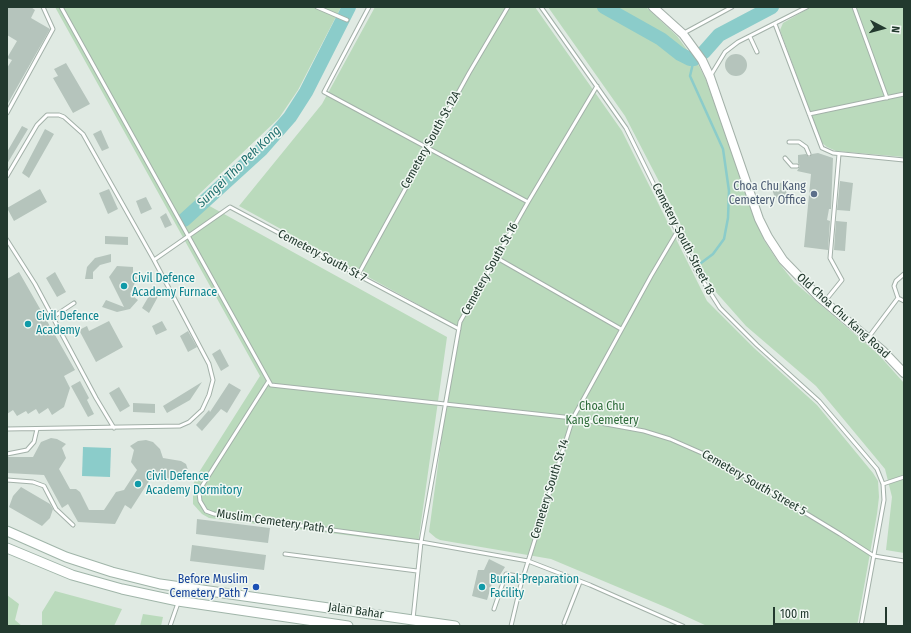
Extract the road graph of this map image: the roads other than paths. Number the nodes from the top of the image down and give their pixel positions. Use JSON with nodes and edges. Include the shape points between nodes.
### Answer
{"nodes":[{"id":1,"x":43,"y":7,"type":"edge"},
{"id":2,"x":61,"y":7,"type":"edge"},
{"id":3,"x":317,"y":7,"type":"edge"},
{"id":4,"x":369,"y":7,"type":"edge"},
{"id":5,"x":508,"y":7,"type":"edge"},
{"id":6,"x":541,"y":7,"type":"edge"},
{"id":7,"x":652,"y":7,"type":"edge"},
{"id":8,"x":722,"y":7,"type":"edge"},
{"id":9,"x":732,"y":7,"type":"edge"},
{"id":10,"x":807,"y":7,"type":"edge"},
{"id":11,"x":854,"y":7,"type":"edge"},
{"id":12,"x":726,"y":11,"type":"junction"},
{"id":13,"x":348,"y":20,"type":"dead end"},
{"id":14,"x":775,"y":24,"type":"junction"},
{"id":15,"x":683,"y":34,"type":"junction"},
{"id":16,"x":750,"y":37,"type":"junction"},
{"id":17,"x":757,"y":52,"type":"dead end"},
{"id":18,"x":710,"y":77,"type":"junction"},
{"id":19,"x":597,"y":86,"type":"junction"},
{"id":20,"x":904,"y":94,"type":"edge"},
{"id":21,"x":887,"y":98,"type":"junction"},
{"id":22,"x":7,"y":113,"type":"edge"},
{"id":23,"x":809,"y":114,"type":"junction"},
{"id":24,"x":789,"y":142,"type":"dead end"},
{"id":25,"x":428,"y":147,"type":"junction"},
{"id":26,"x":809,"y":154,"type":"dead end"},
{"id":27,"x":839,"y":154,"type":"junction"},
{"id":28,"x":785,"y":158,"type":"dead end"},
{"id":29,"x":904,"y":160,"type":"edge"},
{"id":30,"x":797,"y":166,"type":"dead end"},
{"id":31,"x":7,"y":176,"type":"edge"},
{"id":32,"x":528,"y":202,"type":"junction"},
{"id":33,"x":677,"y":232,"type":"junction"},
{"id":34,"x":188,"y":237,"type":"junction"},
{"id":35,"x":7,"y":240,"type":"edge"},
{"id":36,"x":497,"y":258,"type":"junction"},
{"id":37,"x":154,"y":260,"type":"junction"},
{"id":38,"x":904,"y":274,"type":"edge"},
{"id":39,"x":358,"y":275,"type":"junction"},
{"id":40,"x":898,"y":298,"type":"junction"},
{"id":41,"x":824,"y":301,"type":"junction"},
{"id":42,"x":904,"y":301,"type":"edge"},
{"id":43,"x":74,"y":303,"type":"dead end"},
{"id":44,"x":52,"y":317,"type":"junction"},
{"id":45,"x":459,"y":329,"type":"junction"},
{"id":46,"x":621,"y":329,"type":"junction"},
{"id":47,"x":868,"y":338,"type":"junction"},
{"id":48,"x":904,"y":373,"type":"edge"},
{"id":49,"x":268,"y":382,"type":"junction"},
{"id":50,"x":445,"y":405,"type":"junction"},
{"id":51,"x":573,"y":418,"type":"junction"},
{"id":52,"x":114,"y":428,"type":"junction"},
{"id":53,"x":7,"y":429,"type":"edge"},
{"id":54,"x":37,"y":429,"type":"junction"},
{"id":55,"x":7,"y":454,"type":"edge"},
{"id":56,"x":904,"y":477,"type":"edge"},
{"id":57,"x":7,"y":480,"type":"edge"},
{"id":58,"x":883,"y":484,"type":"junction"},
{"id":59,"x":73,"y":525,"type":"dead end"},
{"id":60,"x":7,"y":531,"type":"edge"},
{"id":61,"x":421,"y":542,"type":"junction"},
{"id":62,"x":7,"y":548,"type":"edge"},
{"id":63,"x":285,"y":554,"type":"dead end"},
{"id":64,"x":874,"y":556,"type":"junction"},
{"id":65,"x":66,"y":557,"type":"junction"},
{"id":66,"x":528,"y":561,"type":"junction"},
{"id":67,"x":904,"y":561,"type":"edge"},
{"id":68,"x":417,"y":571,"type":"junction"},
{"id":69,"x":72,"y":575,"type":"junction"},
{"id":70,"x":523,"y":577,"type":"junction"},
{"id":71,"x":580,"y":582,"type":"junction"},
{"id":72,"x":258,"y":598,"type":"junction"},
{"id":73,"x":178,"y":601,"type":"junction"},
{"id":74,"x":494,"y":609,"type":"dead end"},
{"id":75,"x":264,"y":615,"type":"junction"},
{"id":76,"x":414,"y":619,"type":"junction"},
{"id":77,"x":564,"y":623,"type":"dead end"},
{"id":78,"x":170,"y":626,"type":"edge"},
{"id":79,"x":348,"y":626,"type":"edge"},
{"id":80,"x":454,"y":626,"type":"edge"},
{"id":81,"x":511,"y":626,"type":"edge"},
{"id":82,"x":683,"y":626,"type":"edge"},
{"id":83,"x":861,"y":626,"type":"edge"}],
"edges":[{"from":1,"to":22,"type":"lane","via":[[53,29]]},
{"from":2,"to":34,"type":"lane"},
{"from":3,"to":13,"type":"lane"},
{"from":4,"to":25,"type":"lane","via":[[324,92]]},
{"from":5,"to":25,"type":"lane","name":"Cemetery South St 12A"},
{"from":6,"to":19,"type":"lane","name":"Cemetery South Street 18"},
{"from":7,"to":15,"type":"street","name":"Old Choa Chu Kang Road"},
{"from":8,"to":12,"type":"lane"},
{"from":9,"to":12,"type":"lane"},
{"from":10,"to":14,"type":"lane"},
{"from":11,"to":21,"type":"lane"},
{"from":12,"to":15,"type":"lane"},
{"from":14,"to":16,"type":"lane"},
{"from":14,"to":23,"type":"lane"},
{"from":15,"to":18,"type":"street","name":"Old Choa Chu Kang Road","via":[[696,50]]},
{"from":16,"to":17,"type":"lane"},
{"from":16,"to":18,"type":"lane","via":[[725,52]]},
{"from":18,"to":41,"type":"street","name":"Old Choa Chu Kang Road","via":[[759,219],[768,237],[783,260]]},
{"from":19,"to":32,"type":"lane","name":"Cemetery South St 16"},
{"from":19,"to":33,"type":"lane","name":"Cemetery South Street 18","via":[[626,128]]},
{"from":20,"to":21,"type":"lane"},
{"from":21,"to":23,"type":"lane"},
{"from":23,"to":27,"type":"lane","via":[[822,148]]},
{"from":24,"to":26,"type":"lane","via":[[799,142],[806,147]]},
{"from":25,"to":32,"type":"lane"},
{"from":25,"to":39,"type":"lane","name":"Cemetery South St 12A"},
{"from":27,"to":29,"type":"lane"},
{"from":27,"to":41,"type":"lane","via":[[830,258],[842,280]]},
{"from":28,"to":30,"type":"lane","via":[[792,166]]},
{"from":31,"to":37,"type":"lane","via":[[37,125],[47,115],[64,117],[83,134]]},
{"from":32,"to":36,"type":"lane","name":"Cemetery South St 16"},
{"from":33,"to":46,"type":"lane","name":"Cemetery South St 14"},
{"from":33,"to":58,"type":"lane","name":"Cemetery South Street 18","via":[[696,270],[720,308],[757,346],[819,402],[878,469]]},
{"from":34,"to":37,"type":"lane"},
{"from":34,"to":39,"type":"lane","name":"Cemetery South St 7","via":[[230,206]]},
{"from":34,"to":49,"type":"lane"},
{"from":35,"to":44,"type":"lane"},
{"from":36,"to":45,"type":"lane","name":"Cemetery South St 16","via":[[460,322]]},
{"from":36,"to":46,"type":"lane"},
{"from":37,"to":52,"type":"lane","via":[[210,364],[213,380],[202,410],[189,422],[180,426]]},
{"from":38,"to":40,"type":"lane","via":[[894,286]]},
{"from":39,"to":45,"type":"lane","name":"Cemetery South St 7"},
{"from":40,"to":42,"type":"lane"},
{"from":40,"to":47,"type":"lane"},
{"from":41,"to":47,"type":"street","name":"Old Choa Chu Kang Road"},
{"from":43,"to":44,"type":"lane"},
{"from":44,"to":52,"type":"lane"},
{"from":45,"to":50,"type":"lane","name":"Cemetery South St 16"},
{"from":46,"to":51,"type":"lane","name":"Cemetery South St 14"},
{"from":47,"to":48,"type":"street","name":"Old Choa Chu Kang Road"},
{"from":49,"to":50,"type":"lane","name":"Cemetery South Street 5","via":[[271,385]]},
{"from":49,"to":61,"type":"lane","name":"Muslim Cemetery Path 6","via":[[202,486],[200,500],[206,511]]},
{"from":50,"to":51,"type":"lane","name":"Cemetery South Street 5"},
{"from":50,"to":61,"type":"lane","name":"Cemetery South St 16"},
{"from":51,"to":64,"type":"lane","name":"Cemetery South Street 5","via":[[644,431],[690,447],[720,461]]},
{"from":51,"to":66,"type":"lane","name":"Cemetery South St 14"},
{"from":52,"to":54,"type":"lane"},
{"from":53,"to":54,"type":"lane"},
{"from":54,"to":55,"type":"lane","via":[[34,442],[27,450]]},
{"from":56,"to":58,"type":"lane"},
{"from":57,"to":59,"type":"lane","via":[[33,482],[44,486],[56,509]]},
{"from":58,"to":64,"type":"lane","name":"Cemetery South Street 18","via":[[884,500]]},
{"from":60,"to":65,"type":"main road","name":"Jalan Bahar"},
{"from":61,"to":66,"type":"lane"},
{"from":61,"to":68,"type":"lane","name":"Cemetery South St 16"},
{"from":62,"to":69,"type":"main road","name":"Jalan Bahar"},
{"from":63,"to":68,"type":"lane"},
{"from":64,"to":67,"type":"lane","name":"Cemetery South Street 5"},
{"from":64,"to":83,"type":"lane","name":"Cemetery South Street 18"},
{"from":65,"to":69,"type":"main road","via":[[66,567]]},
{"from":65,"to":72,"type":"main road","name":"Jalan Bahar","via":[[160,584]]},
{"from":66,"to":70,"type":"lane","name":"Cemetery South St 14"},
{"from":66,"to":71,"type":"lane"},
{"from":68,"to":76,"type":"lane","name":"Cemetery South St 16"},
{"from":69,"to":73,"type":"main road","name":"Jalan Bahar"},
{"from":70,"to":74,"type":"lane","via":[[506,574]]},
{"from":70,"to":81,"type":"lane","name":"Cemetery South St 14"},
{"from":71,"to":77,"type":"lane"},
{"from":71,"to":82,"type":"lane"},
{"from":72,"to":75,"type":"main road","via":[[268,606]]},
{"from":72,"to":76,"type":"main road","name":"Jalan Bahar"},
{"from":73,"to":75,"type":"main road","name":"Jalan Bahar"},
{"from":73,"to":78,"type":"lane"},
{"from":75,"to":79,"type":"main road","name":"Jalan Bahar"},
{"from":76,"to":80,"type":"main road","name":"Jalan Bahar"}]}
